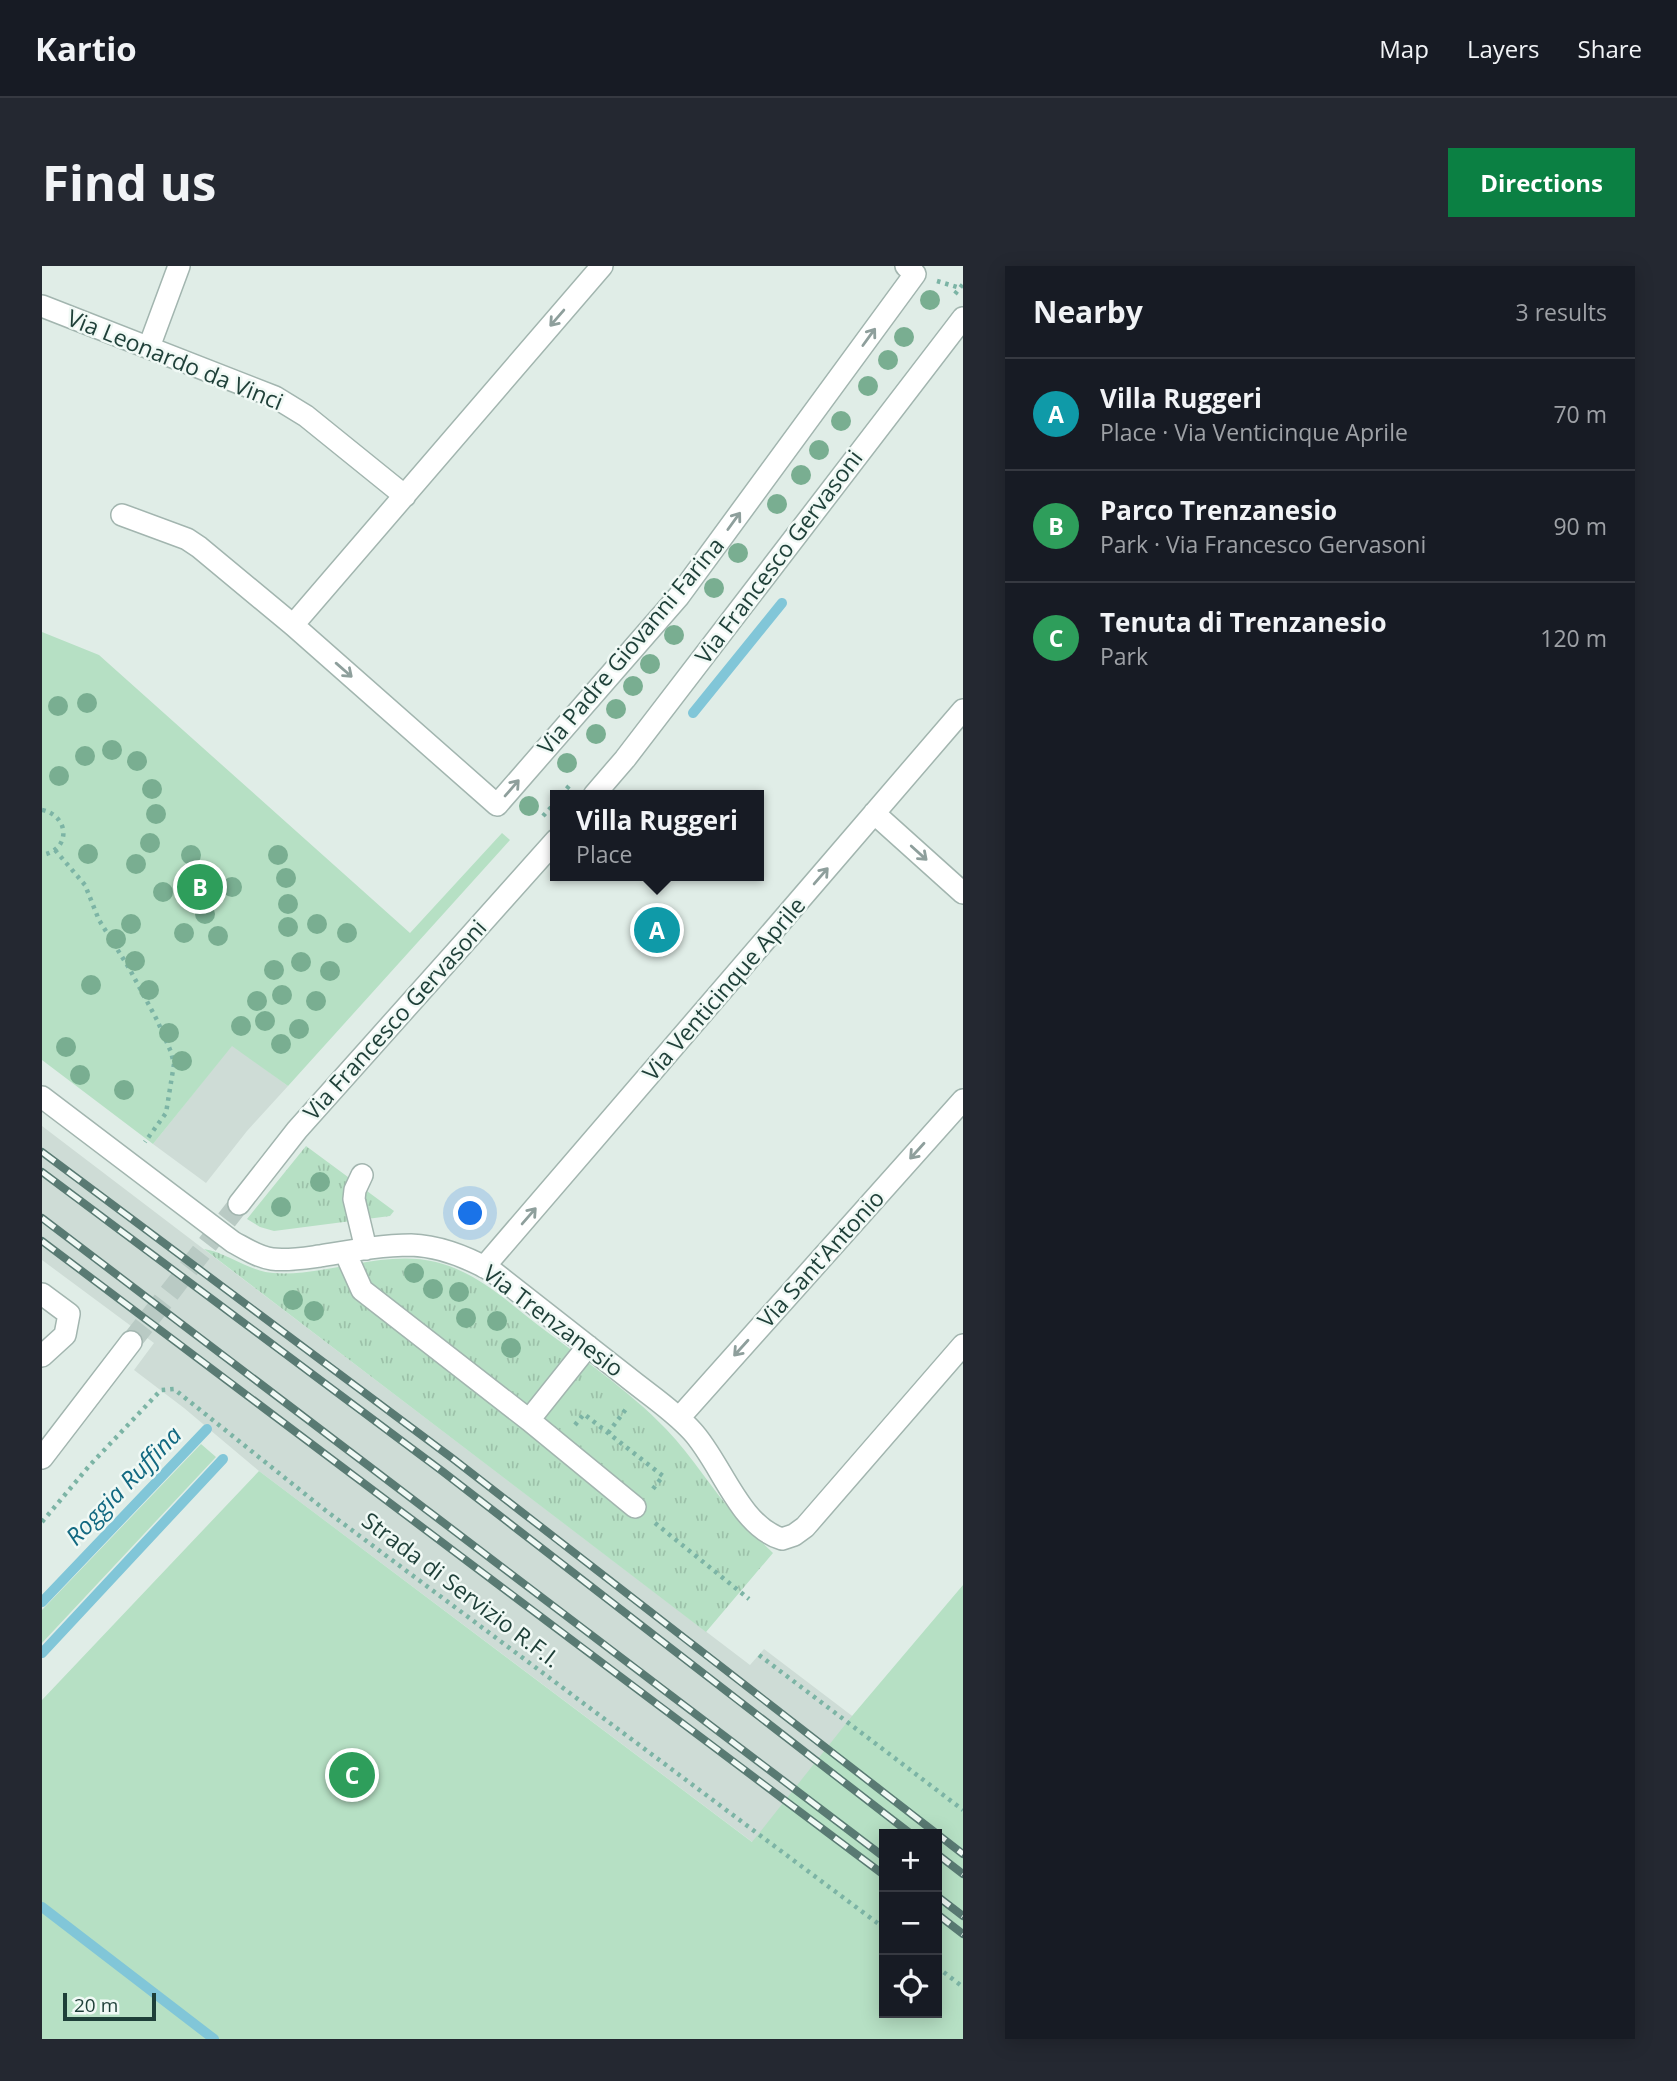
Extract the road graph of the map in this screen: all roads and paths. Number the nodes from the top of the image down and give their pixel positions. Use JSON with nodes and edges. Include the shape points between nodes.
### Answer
{"nodes":[{"id":1,"x":179,"y":266,"type":"edge"},
{"id":2,"x":601,"y":266,"type":"edge"},
{"id":3,"x":906,"y":266,"type":"edge"},
{"id":4,"x":42,"y":306,"type":"edge"},
{"id":5,"x":963,"y":318,"type":"edge"},
{"id":6,"x":149,"y":347,"type":"junction"},
{"id":7,"x":405,"y":496,"type":"junction"},
{"id":8,"x":122,"y":515,"type":"dead end"},
{"id":9,"x":293,"y":625,"type":"junction"},
{"id":10,"x":963,"y":710,"type":"edge"},
{"id":11,"x":598,"y":790,"type":"edge"},
{"id":12,"x":42,"y":810,"type":"edge"},
{"id":13,"x":874,"y":813,"type":"junction"},
{"id":14,"x":550,"y":846,"type":"edge"},
{"id":15,"x":55,"y":850,"type":"junction"},
{"id":16,"x":42,"y":855,"type":"edge"},
{"id":17,"x":963,"y":894,"type":"edge"},
{"id":18,"x":42,"y":1097,"type":"edge"},
{"id":19,"x":963,"y":1101,"type":"edge"},
{"id":20,"x":129,"y":1162,"type":"junction"},
{"id":21,"x":362,"y":1175,"type":"dead end"},
{"id":22,"x":239,"y":1204,"type":"tunnel mouth"},
{"id":23,"x":356,"y":1251,"type":"junction"},
{"id":24,"x":484,"y":1267,"type":"junction"},
{"id":25,"x":42,"y":1294,"type":"edge"},
{"id":26,"x":131,"y":1342,"type":"tunnel mouth"},
{"id":27,"x":963,"y":1345,"type":"edge"},
{"id":28,"x":588,"y":1346,"type":"junction"},
{"id":29,"x":42,"y":1356,"type":"edge"},
{"id":30,"x":679,"y":1418,"type":"junction"},
{"id":31,"x":529,"y":1420,"type":"junction"},
{"id":32,"x":560,"y":1445,"type":"junction"},
{"id":33,"x":42,"y":1458,"type":"edge"},
{"id":34,"x":637,"y":1508,"type":"junction"},
{"id":35,"x":42,"y":1522,"type":"edge"},
{"id":36,"x":749,"y":1599,"type":"dead end"},
{"id":37,"x":759,"y":1655,"type":"dead end"},
{"id":38,"x":963,"y":1810,"type":"edge"},
{"id":39,"x":879,"y":1924,"type":"edge"},
{"id":40,"x":942,"y":1971,"type":"edge"},
{"id":41,"x":963,"y":1987,"type":"edge"}],
"edges":[{"from":1,"to":6,"type":"street"},
{"from":2,"to":7,"type":"street","one_way":true},
{"from":9,"to":3,"type":"street","name":"Via Padre Giovanni Farina","one_way":true,"via":[[497,805],[679,596],[915,274]]},
{"from":4,"to":6,"type":"street","name":"Via Leonardo da Vinci"},
{"from":5,"to":11,"type":"street","name":"Via Francesco Gervasoni"},
{"from":6,"to":7,"type":"street","name":"Via Leonardo da Vinci","via":[[275,397],[306,416]]},
{"from":7,"to":9,"type":"street"},
{"from":8,"to":9,"type":"street","name":"Via Padre Giovanni Farina","via":[[193,543]]},
{"from":10,"to":13,"type":"street","name":"Via Venticinque Aprile"},
{"from":12,"to":15,"type":"path","via":[[61,823],[63,838]]},
{"from":13,"to":17,"type":"street","one_way":true},
{"from":24,"to":13,"type":"street","name":"Via Venticinque Aprile","one_way":true},
{"from":14,"to":22,"type":"street","name":"Via Francesco Gervasoni","via":[[297,1130]]},
{"from":15,"to":16,"type":"path"},
{"from":15,"to":20,"type":"path","via":[[85,885],[99,920],[157,1020],[174,1064],[166,1113]]},
{"from":18,"to":20,"type":"street","name":"Via Trenzanesio"},
{"from":19,"to":30,"type":"street","name":"Via Sant'Antonio","one_way":true},
{"from":20,"to":23,"type":"street","name":"Via Trenzanesio","via":[[254,1254],[294,1259]]},
{"from":21,"to":23,"type":"street","via":[[354,1199]]},
{"from":23,"to":24,"type":"street","name":"Via Trenzanesio","via":[[412,1245],[438,1248]]},
{"from":23,"to":31,"type":"street","via":[[362,1290]]},
{"from":24,"to":28,"type":"street","name":"Via Trenzanesio"},
{"from":25,"to":29,"type":"street","via":[[69,1314],[65,1335]]},
{"from":26,"to":33,"type":"street"},
{"from":27,"to":30,"type":"street","name":"Via Trenzanesio","via":[[805,1527],[790,1537],[776,1537],[754,1522]]},
{"from":28,"to":30,"type":"street","name":"Via Trenzanesio"},
{"from":28,"to":31,"type":"street"},
{"from":31,"to":32,"type":"street"},
{"from":32,"to":34,"type":"street"},
{"from":32,"to":34,"type":"path","via":[[584,1414],[663,1476]]},
{"from":34,"to":36,"type":"path"},
{"from":35,"to":39,"type":"path","name":"Strada di Servizio R.F.I.","via":[[161,1390],[174,1389],[325,1510]]},
{"from":37,"to":38,"type":"path"},
{"from":40,"to":41,"type":"path"}]}
